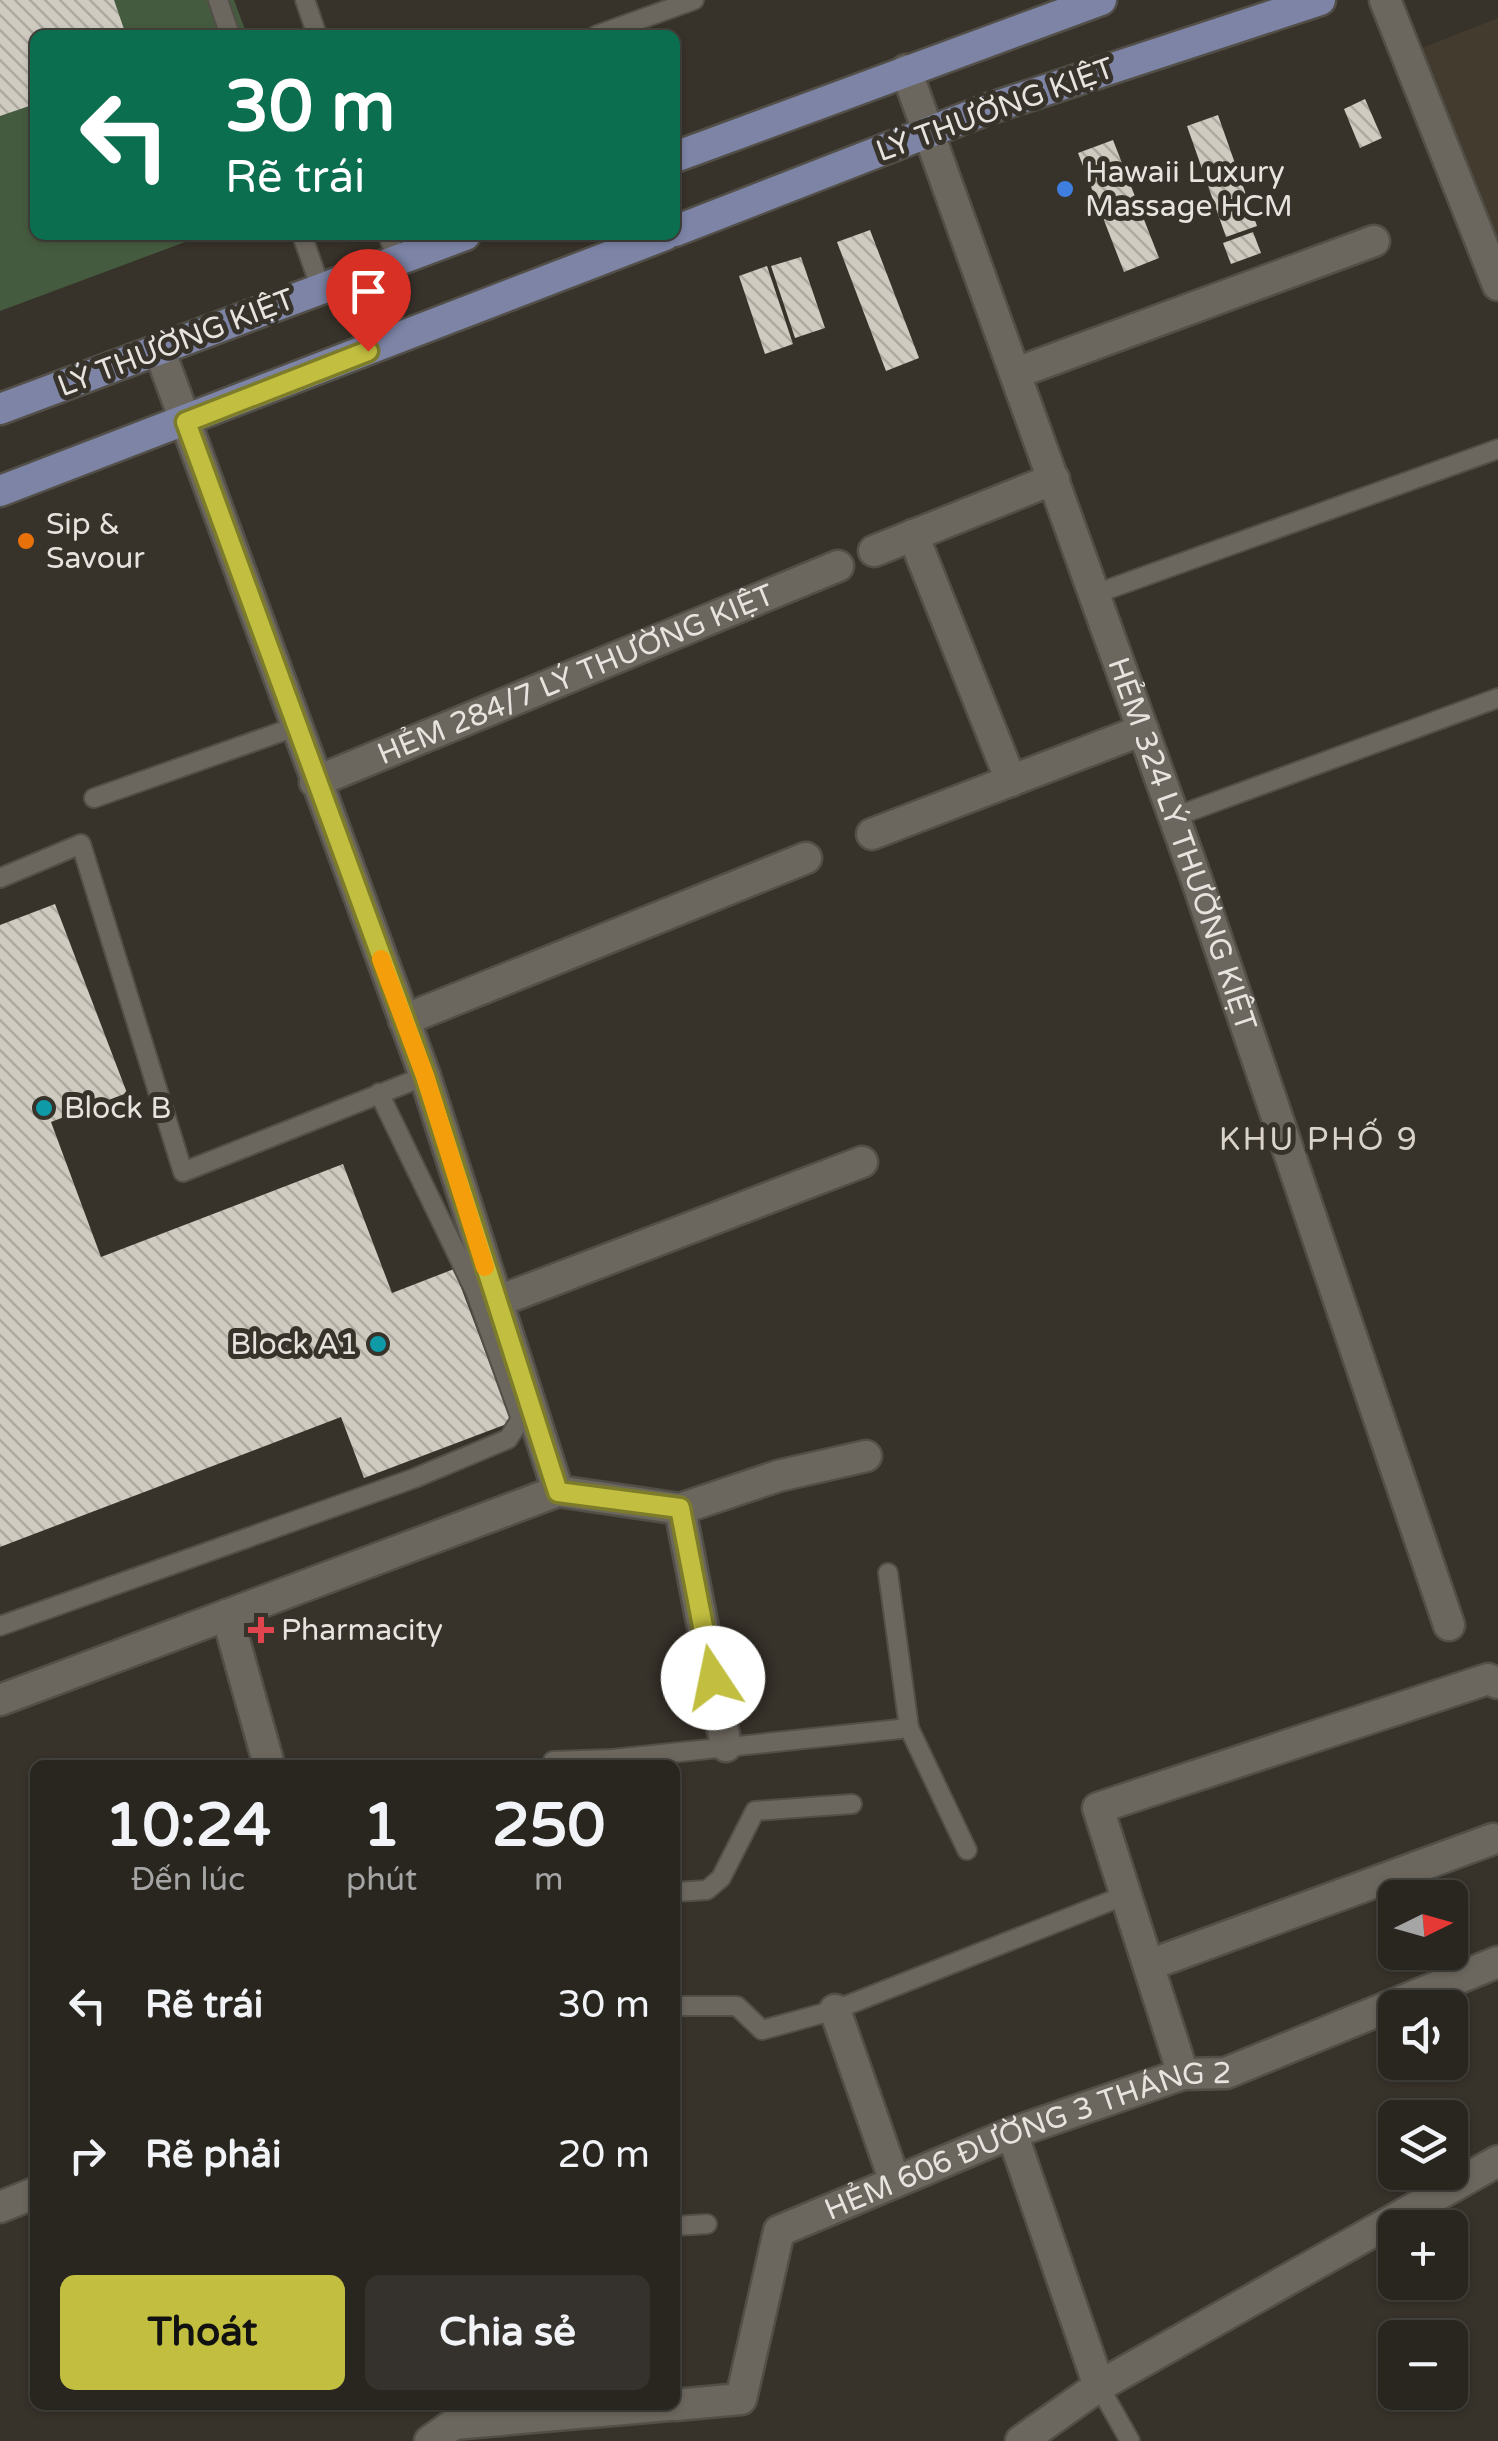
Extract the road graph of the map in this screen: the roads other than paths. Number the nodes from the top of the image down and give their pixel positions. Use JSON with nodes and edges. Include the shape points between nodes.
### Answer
{"nodes":[{"id":1,"x":218,"y":0,"type":"edge"},
{"id":2,"x":305,"y":0,"type":"edge"},
{"id":3,"x":694,"y":0,"type":"edge"},
{"id":4,"x":1101,"y":0,"type":"edge"},
{"id":5,"x":1320,"y":0,"type":"edge"},
{"id":6,"x":1384,"y":0,"type":"edge"},
{"id":7,"x":228,"y":30,"type":"edge"},
{"id":8,"x":315,"y":30,"type":"edge"},
{"id":9,"x":610,"y":30,"type":"edge"},
{"id":10,"x":906,"y":70,"type":"junction"},
{"id":11,"x":929,"y":130,"type":"junction"},
{"id":12,"x":680,"y":154,"type":"edge"},
{"id":13,"x":680,"y":229,"type":"edge"},
{"id":14,"x":304,"y":240,"type":"edge"},
{"id":15,"x":437,"y":240,"type":"edge"},
{"id":16,"x":651,"y":240,"type":"edge"},
{"id":17,"x":1374,"y":241,"type":"dead end"},
{"id":18,"x":392,"y":248,"type":"edge"},
{"id":19,"x":1498,"y":285,"type":"edge"},
{"id":20,"x":321,"y":289,"type":"junction"},
{"id":21,"x":160,"y":352,"type":"junction"},
{"id":22,"x":1016,"y":373,"type":"junction"},
{"id":23,"x":0,"y":409,"type":"edge"},
{"id":24,"x":186,"y":422,"type":"junction"},
{"id":25,"x":1498,"y":450,"type":"edge"},
{"id":26,"x":1054,"y":479,"type":"junction"},
{"id":27,"x":0,"y":491,"type":"edge"},
{"id":28,"x":913,"y":535,"type":"junction"},
{"id":29,"x":874,"y":551,"type":"dead end"},
{"id":30,"x":838,"y":566,"type":"dead end"},
{"id":31,"x":1095,"y":594,"type":"junction"},
{"id":32,"x":1498,"y":698,"type":"edge"},
{"id":33,"x":296,"y":727,"type":"junction"},
{"id":34,"x":1143,"y":730,"type":"junction"},
{"id":35,"x":1011,"y":781,"type":"junction"},
{"id":36,"x":315,"y":782,"type":"junction"},
{"id":37,"x":94,"y":798,"type":"dead end"},
{"id":38,"x":1174,"y":817,"type":"junction"},
{"id":39,"x":872,"y":834,"type":"dead end"},
{"id":40,"x":806,"y":858,"type":"dead end"},
{"id":41,"x":0,"y":878,"type":"edge"},
{"id":42,"x":404,"y":1020,"type":"junction"},
{"id":43,"x":425,"y":1076,"type":"junction"},
{"id":44,"x":379,"y":1093,"type":"junction"},
{"id":45,"x":862,"y":1162,"type":"dead end"},
{"id":46,"x":496,"y":1302,"type":"junction"},
{"id":47,"x":866,"y":1456,"type":"dead end"},
{"id":48,"x":558,"y":1492,"type":"junction"},
{"id":49,"x":680,"y":1508,"type":"junction"},
{"id":50,"x":888,"y":1573,"type":"dead end"},
{"id":51,"x":227,"y":1615,"type":"junction"},
{"id":52,"x":1450,"y":1625,"type":"dead end"},
{"id":53,"x":0,"y":1626,"type":"edge"},
{"id":54,"x":1498,"y":1683,"type":"edge"},
{"id":55,"x":0,"y":1700,"type":"edge"},
{"id":56,"x":909,"y":1728,"type":"junction"},
{"id":57,"x":726,"y":1746,"type":"junction"},
{"id":58,"x":268,"y":1760,"type":"edge"},
{"id":59,"x":627,"y":1760,"type":"edge"},
{"id":60,"x":852,"y":1804,"type":"dead end"},
{"id":61,"x":1494,"y":1839,"type":"dead end"},
{"id":62,"x":968,"y":1850,"type":"dead end"},
{"id":63,"x":680,"y":1892,"type":"edge"},
{"id":64,"x":1126,"y":1894,"type":"junction"},
{"id":65,"x":1498,"y":1962,"type":"edge"},
{"id":66,"x":1149,"y":1965,"type":"junction"},
{"id":67,"x":680,"y":2006,"type":"edge"},
{"id":68,"x":834,"y":2010,"type":"junction"},
{"id":69,"x":1183,"y":2074,"type":"junction"},
{"id":70,"x":1012,"y":2133,"type":"junction"},
{"id":71,"x":1498,"y":2161,"type":"edge"},
{"id":72,"x":895,"y":2182,"type":"junction"},
{"id":73,"x":30,"y":2195,"type":"edge"},
{"id":74,"x":0,"y":2207,"type":"edge"},
{"id":75,"x":708,"y":2224,"type":"dead end"},
{"id":76,"x":680,"y":2226,"type":"edge"},
{"id":77,"x":1099,"y":2386,"type":"junction"},
{"id":78,"x":680,"y":2404,"type":"edge"},
{"id":79,"x":566,"y":2410,"type":"edge"},
{"id":80,"x":444,"y":2423,"type":"edge"},
{"id":81,"x":1021,"y":2441,"type":"edge"},
{"id":82,"x":1130,"y":2441,"type":"edge"}],
"edges":[{"from":1,"to":7,"type":"lane"},
{"from":2,"to":8,"type":"lane"},
{"from":3,"to":9,"type":"lane"},
{"from":4,"to":10,"type":"main road"},
{"from":5,"to":11,"type":"main road","name":"LÝ THƯỜNG KIỆT"},
{"from":6,"to":19,"type":"street"},
{"from":10,"to":11,"type":"street","name":"HẺM 324 LÝ THƯỜNG KIỆT"},
{"from":10,"to":12,"type":"main road"},
{"from":11,"to":13,"type":"main road","name":"LÝ THƯỜNG KIỆT"},
{"from":11,"to":22,"type":"street","name":"HẺM 324 LÝ THƯỜNG KIỆT"},
{"from":14,"to":20,"type":"lane"},
{"from":15,"to":18,"type":"main road","name":"LÝ THƯỜNG KIỆT"},
{"from":16,"to":24,"type":"main road"},
{"from":17,"to":22,"type":"street"},
{"from":18,"to":20,"type":"main road","name":"LÝ THƯỜNG KIỆT"},
{"from":20,"to":21,"type":"main road","name":"LÝ THƯỜNG KIỆT"},
{"from":21,"to":23,"type":"main road","name":"LÝ THƯỜNG KIỆT"},
{"from":21,"to":24,"type":"street"},
{"from":22,"to":26,"type":"street","name":"HẺM 324 LÝ THƯỜNG KIỆT"},
{"from":24,"to":27,"type":"main road"},
{"from":24,"to":33,"type":"street"},
{"from":25,"to":31,"type":"lane"},
{"from":26,"to":28,"type":"street"},
{"from":26,"to":31,"type":"street","name":"HẺM 324 LÝ THƯỜNG KIỆT"},
{"from":28,"to":29,"type":"street"},
{"from":28,"to":35,"type":"street"},
{"from":30,"to":36,"type":"street","name":"HẺM 284/7 LÝ THƯỜNG KIỆT"},
{"from":31,"to":34,"type":"street","name":"HẺM 324 LÝ THƯỜNG KIỆT"},
{"from":32,"to":38,"type":"lane"},
{"from":33,"to":36,"type":"street"},
{"from":33,"to":37,"type":"lane"},
{"from":34,"to":35,"type":"street"},
{"from":34,"to":38,"type":"street","name":"HẺM 324 LÝ THƯỜNG KIỆT"},
{"from":35,"to":39,"type":"street"},
{"from":36,"to":42,"type":"street"},
{"from":38,"to":52,"type":"street","name":"HẺM 324 LÝ THƯỜNG KIỆT"},
{"from":40,"to":42,"type":"street"},
{"from":41,"to":44,"type":"lane","via":[[81,844],[183,1172]]},
{"from":42,"to":43,"type":"street"},
{"from":43,"to":44,"type":"lane"},
{"from":43,"to":46,"type":"street"},
{"from":44,"to":53,"type":"lane","via":[[475,1290],[520,1419],[508,1438],[415,1478]]},
{"from":45,"to":46,"type":"street"},
{"from":46,"to":48,"type":"street"},
{"from":47,"to":49,"type":"street"},
{"from":48,"to":49,"type":"street"},
{"from":48,"to":51,"type":"street"},
{"from":49,"to":57,"type":"street"},
{"from":50,"to":56,"type":"lane"},
{"from":51,"to":55,"type":"street"},
{"from":51,"to":58,"type":"street"},
{"from":54,"to":64,"type":"street","via":[[1488,1679],[1098,1808]]},
{"from":56,"to":57,"type":"lane"},
{"from":56,"to":62,"type":"lane"},
{"from":57,"to":59,"type":"lane"},
{"from":60,"to":63,"type":"lane","via":[[755,1810],[721,1878],[707,1890]]},
{"from":61,"to":66,"type":"street"},
{"from":64,"to":66,"type":"street"},
{"from":64,"to":68,"type":"lane"},
{"from":65,"to":69,"type":"street","name":"HẺM 606 ĐƯỜNG 3 THÁNG 2","via":[[1226,2073]]},
{"from":66,"to":69,"type":"street"},
{"from":67,"to":68,"type":"lane","via":[[737,2006],[762,2030]]},
{"from":68,"to":72,"type":"street"},
{"from":69,"to":70,"type":"street","name":"HẺM 606 ĐƯỜNG 3 THÁNG 2"},
{"from":70,"to":72,"type":"street","name":"HẺM 606 ĐƯỜNG 3 THÁNG 2"},
{"from":70,"to":77,"type":"street"},
{"from":71,"to":77,"type":"street"},
{"from":72,"to":78,"type":"street","name":"HẺM 606 ĐƯỜNG 3 THÁNG 2","via":[[779,2230],[741,2399]]},
{"from":73,"to":74,"type":"street"},
{"from":75,"to":76,"type":"lane"},
{"from":77,"to":81,"type":"street"},
{"from":77,"to":82,"type":"lane"},
{"from":79,"to":80,"type":"street","name":"HẺM 606 ĐƯỜNG 3 THÁNG 2"}]}
